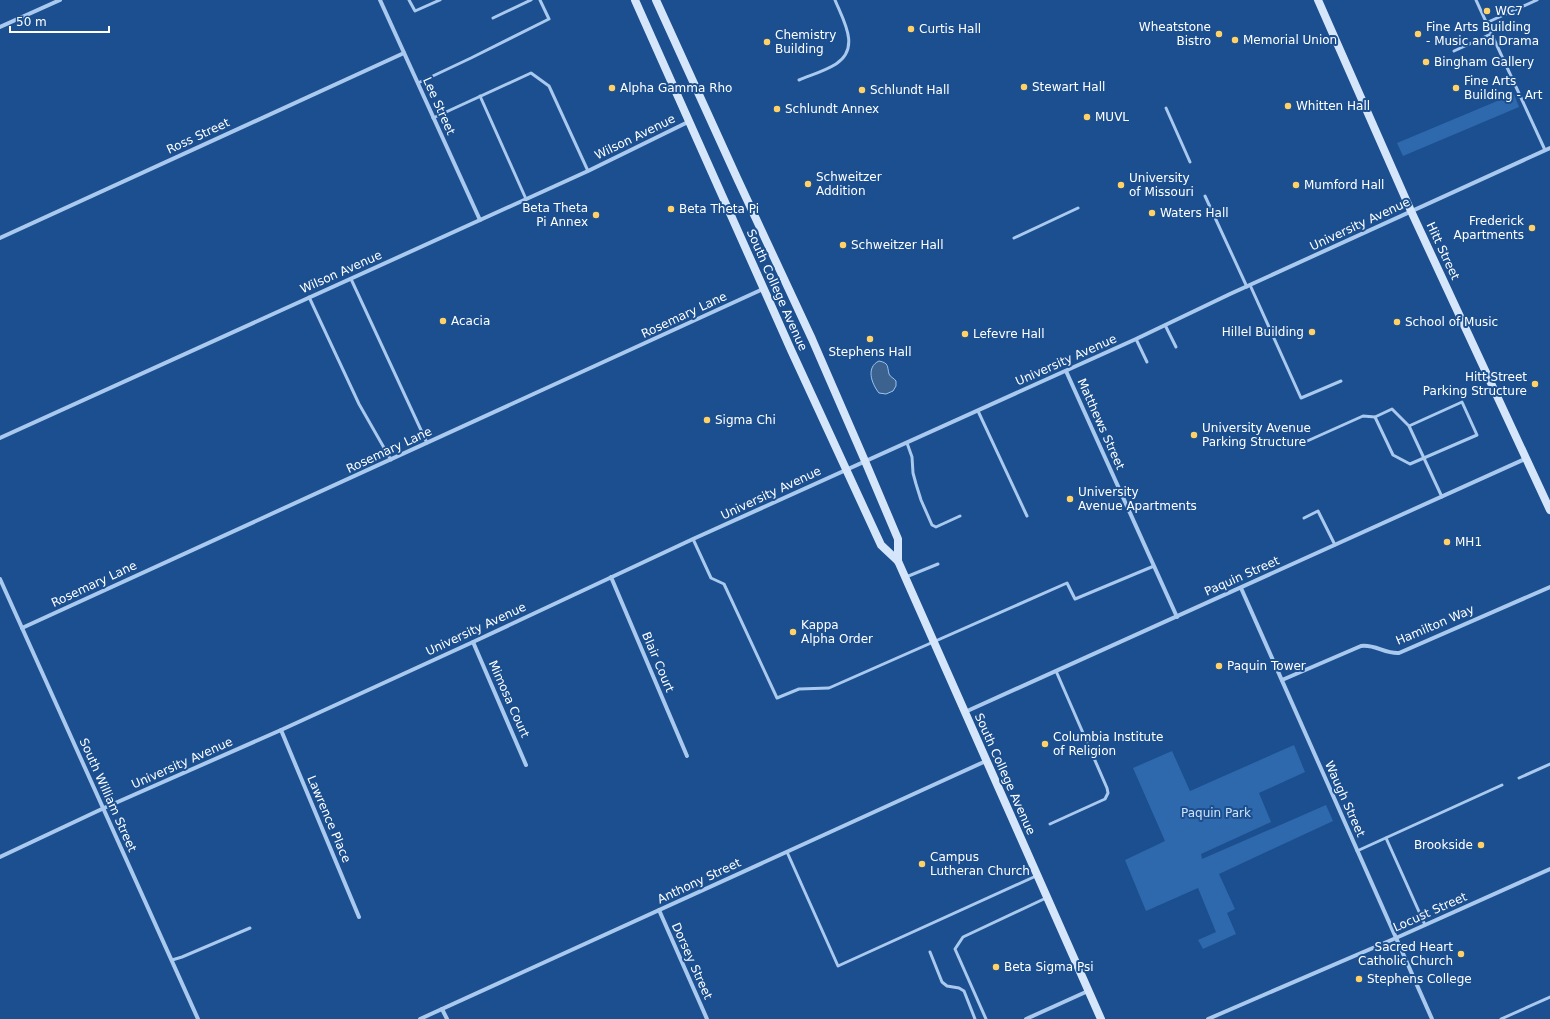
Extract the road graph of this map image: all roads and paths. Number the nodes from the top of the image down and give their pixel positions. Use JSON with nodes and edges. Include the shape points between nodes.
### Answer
{"nodes":[{"id":1,"x":60,"y":0,"type":"edge"},
{"id":2,"x":409,"y":0,"type":"edge"},
{"id":3,"x":440,"y":0,"type":"edge"},
{"id":4,"x":531,"y":0,"type":"edge"},
{"id":5,"x":540,"y":0,"type":"edge"},
{"id":6,"x":634,"y":0,"type":"edge"},
{"id":7,"x":656,"y":0,"type":"edge"},
{"id":8,"x":835,"y":0,"type":"edge"},
{"id":9,"x":1318,"y":0,"type":"edge"},
{"id":10,"x":1476,"y":0,"type":"edge"},
{"id":11,"x":1537,"y":0,"type":"edge"},
{"id":12,"x":382,"y":1,"type":"edge"},
{"id":13,"x":493,"y":18,"type":"dead end"},
{"id":14,"x":1486,"y":23,"type":"junction"},
{"id":15,"x":0,"y":27,"type":"edge"},
{"id":16,"x":1491,"y":34,"type":"junction"},
{"id":17,"x":1454,"y":50,"type":"dead end"},
{"id":18,"x":404,"y":53,"type":"junction"},
{"id":19,"x":799,"y":80,"type":"dead end"},
{"id":20,"x":418,"y":83,"type":"junction"},
{"id":21,"x":480,"y":96,"type":"junction"},
{"id":22,"x":1166,"y":108,"type":"dead end"},
{"id":23,"x":433,"y":118,"type":"junction"},
{"id":24,"x":688,"y":122,"type":"junction"},
{"id":25,"x":1550,"y":148,"type":"edge"},
{"id":26,"x":1545,"y":150,"type":"junction"},
{"id":27,"x":1190,"y":162,"type":"dead end"},
{"id":28,"x":588,"y":171,"type":"junction"},
{"id":29,"x":1205,"y":196,"type":"dead end"},
{"id":30,"x":526,"y":199,"type":"junction"},
{"id":31,"x":1078,"y":208,"type":"dead end"},
{"id":32,"x":1411,"y":211,"type":"junction"},
{"id":33,"x":480,"y":220,"type":"junction"},
{"id":34,"x":0,"y":238,"type":"edge"},
{"id":35,"x":1014,"y":238,"type":"dead end"},
{"id":36,"x":351,"y":279,"type":"junction"},
{"id":37,"x":1248,"y":286,"type":"junction"},
{"id":38,"x":764,"y":289,"type":"junction"},
{"id":39,"x":309,"y":297,"type":"junction"},
{"id":40,"x":1165,"y":325,"type":"junction"},
{"id":41,"x":1136,"y":339,"type":"junction"},
{"id":42,"x":1176,"y":347,"type":"dead end"},
{"id":43,"x":1147,"y":362,"type":"dead end"},
{"id":44,"x":1066,"y":371,"type":"junction"},
{"id":45,"x":1342,"y":381,"type":"dead end"},
{"id":46,"x":978,"y":411,"type":"junction"},
{"id":47,"x":1375,"y":417,"type":"junction"},
{"id":48,"x":1409,"y":426,"type":"junction"},
{"id":49,"x":0,"y":438,"type":"edge"},
{"id":50,"x":1305,"y":442,"type":"dead end"},
{"id":51,"x":907,"y":443,"type":"junction"},
{"id":52,"x":427,"y":444,"type":"junction"},
{"id":53,"x":1527,"y":458,"type":"junction"},
{"id":54,"x":1424,"y":459,"type":"junction"},
{"id":55,"x":391,"y":460,"type":"junction"},
{"id":56,"x":865,"y":461,"type":"junction"},
{"id":57,"x":846,"y":470,"type":"junction"},
{"id":58,"x":1442,"y":497,"type":"junction"},
{"id":59,"x":1550,"y":510,"type":"edge"},
{"id":60,"x":960,"y":516,"type":"dead end"},
{"id":61,"x":1027,"y":516,"type":"dead end"},
{"id":62,"x":1304,"y":518,"type":"dead end"},
{"id":63,"x":693,"y":539,"type":"junction"},
{"id":64,"x":1335,"y":545,"type":"junction"},
{"id":65,"x":898,"y":561,"type":"junction"},
{"id":66,"x":938,"y":564,"type":"dead end"},
{"id":67,"x":1154,"y":566,"type":"junction"},
{"id":68,"x":611,"y":577,"type":"junction"},
{"id":69,"x":905,"y":577,"type":"junction"},
{"id":70,"x":0,"y":579,"type":"edge"},
{"id":71,"x":1550,"y":587,"type":"edge"},
{"id":72,"x":1241,"y":588,"type":"junction"},
{"id":73,"x":1177,"y":617,"type":"junction"},
{"id":74,"x":22,"y":628,"type":"junction"},
{"id":75,"x":473,"y":642,"type":"junction"},
{"id":76,"x":933,"y":643,"type":"junction"},
{"id":77,"x":1056,"y":671,"type":"junction"},
{"id":78,"x":1282,"y":680,"type":"junction"},
{"id":79,"x":965,"y":712,"type":"junction"},
{"id":80,"x":281,"y":730,"type":"junction"},
{"id":81,"x":687,"y":756,"type":"dead end"},
{"id":82,"x":986,"y":761,"type":"junction"},
{"id":83,"x":1550,"y":764,"type":"edge"},
{"id":84,"x":526,"y":765,"type":"dead end"},
{"id":85,"x":1519,"y":778,"type":"dead end"},
{"id":86,"x":1502,"y":785,"type":"dead end"},
{"id":87,"x":104,"y":808,"type":"junction"},
{"id":88,"x":1050,"y":824,"type":"dead end"},
{"id":89,"x":1386,"y":838,"type":"junction"},
{"id":90,"x":1357,"y":851,"type":"junction"},
{"id":91,"x":787,"y":852,"type":"junction"},
{"id":92,"x":0,"y":857,"type":"edge"},
{"id":93,"x":1550,"y":869,"type":"edge"},
{"id":94,"x":1037,"y":876,"type":"junction"},
{"id":95,"x":1047,"y":897,"type":"junction"},
{"id":96,"x":659,"y":910,"type":"junction"},
{"id":97,"x":359,"y":917,"type":"dead end"},
{"id":98,"x":1425,"y":926,"type":"junction"},
{"id":99,"x":250,"y":928,"type":"dead end"},
{"id":100,"x":1396,"y":938,"type":"junction"},
{"id":101,"x":930,"y":952,"type":"dead end"},
{"id":102,"x":172,"y":960,"type":"junction"},
{"id":103,"x":1089,"y":990,"type":"junction"},
{"id":104,"x":1550,"y":997,"type":"edge"},
{"id":105,"x":442,"y":1009,"type":"junction"},
{"id":106,"x":198,"y":1019,"type":"edge"},
{"id":107,"x":420,"y":1019,"type":"edge"},
{"id":108,"x":447,"y":1019,"type":"edge"},
{"id":109,"x":707,"y":1019,"type":"edge"},
{"id":110,"x":976,"y":1019,"type":"edge"},
{"id":111,"x":986,"y":1019,"type":"edge"},
{"id":112,"x":1026,"y":1019,"type":"edge"},
{"id":113,"x":1101,"y":1019,"type":"edge"},
{"id":114,"x":1208,"y":1019,"type":"edge"},
{"id":115,"x":1432,"y":1019,"type":"edge"},
{"id":116,"x":1502,"y":1019,"type":"edge"}],
"edges":[{"from":1,"to":15,"type":"street"},
{"from":2,"to":3,"type":"lane","via":[[415,11]]},
{"from":4,"to":13,"type":"lane"},
{"from":5,"to":20,"type":"lane","via":[[549,19]]},
{"from":6,"to":24,"type":"main road","name":"South College Avenue"},
{"from":7,"to":56,"type":"main road","name":"South College Avenue","via":[[812,339]]},
{"from":8,"to":19,"type":"lane","via":[[847,28],[850,43],[844,58],[836,65]]},
{"from":9,"to":32,"type":"main road","name":"Hitt Street"},
{"from":10,"to":14,"type":"lane"},
{"from":11,"to":14,"type":"lane"},
{"from":12,"to":18,"type":"street","name":"Lee Street"},
{"from":14,"to":16,"type":"lane"},
{"from":16,"to":17,"type":"lane"},
{"from":16,"to":26,"type":"lane"},
{"from":18,"to":20,"type":"street","name":"Lee Street"},
{"from":18,"to":34,"type":"street","name":"Ross Street"},
{"from":20,"to":23,"type":"street","name":"Lee Street"},
{"from":21,"to":23,"type":"lane"},
{"from":21,"to":28,"type":"lane","via":[[530,72],[549,86]]},
{"from":21,"to":30,"type":"lane"},
{"from":22,"to":27,"type":"lane"},
{"from":23,"to":33,"type":"street","name":"Lee Street"},
{"from":24,"to":28,"type":"street","name":"Wilson Avenue"},
{"from":24,"to":38,"type":"main road","name":"South College Avenue"},
{"from":25,"to":26,"type":"street","name":"University Avenue"},
{"from":26,"to":32,"type":"street","name":"University Avenue"},
{"from":28,"to":30,"type":"street","name":"Wilson Avenue"},
{"from":29,"to":37,"type":"lane"},
{"from":30,"to":33,"type":"street","name":"Wilson Avenue"},
{"from":31,"to":35,"type":"lane"},
{"from":32,"to":37,"type":"street","name":"University Avenue"},
{"from":32,"to":53,"type":"main road","name":"Hitt Street"},
{"from":33,"to":36,"type":"street","name":"Wilson Avenue"},
{"from":36,"to":39,"type":"street","name":"Wilson Avenue"},
{"from":36,"to":52,"type":"lane"},
{"from":37,"to":40,"type":"street","name":"University Avenue"},
{"from":37,"to":45,"type":"lane","via":[[1301,398]]},
{"from":38,"to":52,"type":"street","name":"Rosemary Lane"},
{"from":38,"to":57,"type":"main road","name":"South College Avenue"},
{"from":39,"to":49,"type":"street","name":"Wilson Avenue"},
{"from":39,"to":55,"type":"lane","via":[[360,404]]},
{"from":40,"to":41,"type":"street","name":"University Avenue"},
{"from":40,"to":42,"type":"lane"},
{"from":41,"to":43,"type":"lane"},
{"from":41,"to":44,"type":"street","name":"University Avenue"},
{"from":44,"to":46,"type":"street","name":"University Avenue"},
{"from":44,"to":67,"type":"street","name":"Matthews Street"},
{"from":46,"to":51,"type":"street","name":"University Avenue"},
{"from":46,"to":61,"type":"lane"},
{"from":47,"to":48,"type":"lane","via":[[1392,409]]},
{"from":47,"to":50,"type":"lane","via":[[1363,416]]},
{"from":47,"to":54,"type":"lane","via":[[1393,455],[1410,464]]},
{"from":48,"to":54,"type":"lane"},
{"from":48,"to":54,"type":"lane","via":[[1462,402],[1477,435]]},
{"from":51,"to":56,"type":"street","name":"University Avenue"},
{"from":51,"to":60,"type":"lane","via":[[916,484],[932,525],[936,527]]},
{"from":52,"to":55,"type":"street","name":"Rosemary Lane"},
{"from":53,"to":58,"type":"street","name":"Paquin Street"},
{"from":53,"to":59,"type":"main road","name":"Hitt Street"},
{"from":54,"to":58,"type":"lane"},
{"from":55,"to":74,"type":"street","name":"Rosemary Lane"},
{"from":56,"to":57,"type":"street","name":"University Avenue"},
{"from":56,"to":65,"type":"main road","name":"South College Avenue","via":[[898,539]]},
{"from":57,"to":63,"type":"street","name":"University Avenue"},
{"from":57,"to":65,"type":"main road","name":"South College Avenue","via":[[881,545]]},
{"from":58,"to":64,"type":"street","name":"Paquin Street"},
{"from":62,"to":64,"type":"lane","via":[[1318,511]]},
{"from":63,"to":68,"type":"street","name":"University Avenue"},
{"from":63,"to":76,"type":"lane","via":[[711,578],[724,584],[777,698],[799,689],[829,688]]},
{"from":64,"to":72,"type":"street","name":"Paquin Street"},
{"from":65,"to":69,"type":"main road","name":"South College Avenue"},
{"from":66,"to":69,"type":"lane"},
{"from":67,"to":73,"type":"street","name":"Matthews Street"},
{"from":67,"to":76,"type":"lane","via":[[1075,599],[1067,583]]},
{"from":68,"to":75,"type":"street","name":"University Avenue"},
{"from":68,"to":81,"type":"street","name":"Blair Court"},
{"from":69,"to":76,"type":"main road","name":"South College Avenue"},
{"from":70,"to":74,"type":"street","name":"South William Street"},
{"from":71,"to":78,"type":"street","name":"Hamilton Way","via":[[1399,653],[1361,646]]},
{"from":72,"to":73,"type":"street","name":"Paquin Street"},
{"from":72,"to":78,"type":"street","name":"Waugh Street"},
{"from":73,"to":77,"type":"street","name":"Paquin Street"},
{"from":74,"to":87,"type":"street","name":"South William Street"},
{"from":75,"to":80,"type":"street","name":"University Avenue"},
{"from":75,"to":84,"type":"street","name":"Mimosa Court"},
{"from":76,"to":79,"type":"main road","name":"South College Avenue"},
{"from":77,"to":79,"type":"street","name":"Paquin Street"},
{"from":77,"to":88,"type":"lane","via":[[1108,793],[1105,799]]},
{"from":78,"to":90,"type":"street","name":"Waugh Street"},
{"from":79,"to":82,"type":"main road","name":"South College Avenue"},
{"from":80,"to":87,"type":"street","name":"University Avenue"},
{"from":80,"to":97,"type":"street","name":"Lawrence Place"},
{"from":82,"to":91,"type":"street","name":"Anthony Street"},
{"from":82,"to":94,"type":"main road","name":"South College Avenue"},
{"from":83,"to":85,"type":"lane"},
{"from":86,"to":89,"type":"lane"},
{"from":87,"to":92,"type":"street","name":"University Avenue"},
{"from":87,"to":102,"type":"street","name":"South William Street"},
{"from":89,"to":90,"type":"lane"},
{"from":89,"to":98,"type":"lane"},
{"from":90,"to":100,"type":"street","name":"Waugh Street"},
{"from":91,"to":94,"type":"lane","via":[[838,966]]},
{"from":91,"to":96,"type":"street","name":"Anthony Street"},
{"from":93,"to":98,"type":"street","name":"Locust Street"},
{"from":94,"to":95,"type":"main road","name":"South College Avenue"},
{"from":95,"to":103,"type":"main road","name":"South College Avenue"},
{"from":95,"to":111,"type":"lane","via":[[963,937],[959,942],[956,949]]},
{"from":96,"to":105,"type":"street","name":"Anthony Street"},
{"from":96,"to":109,"type":"street","name":"Dorsey Street"},
{"from":98,"to":100,"type":"street","name":"Locust Street"},
{"from":99,"to":102,"type":"lane"},
{"from":100,"to":114,"type":"street","name":"Locust Street"},
{"from":100,"to":115,"type":"street","name":"Waugh Street"},
{"from":101,"to":110,"type":"lane","via":[[942,982],[964,991]]},
{"from":102,"to":106,"type":"street","name":"South William Street"},
{"from":103,"to":112,"type":"street"},
{"from":103,"to":113,"type":"main road","name":"South College Avenue"},
{"from":104,"to":116,"type":"lane"},
{"from":105,"to":107,"type":"street","name":"Anthony Street"},
{"from":105,"to":108,"type":"street"}]}
